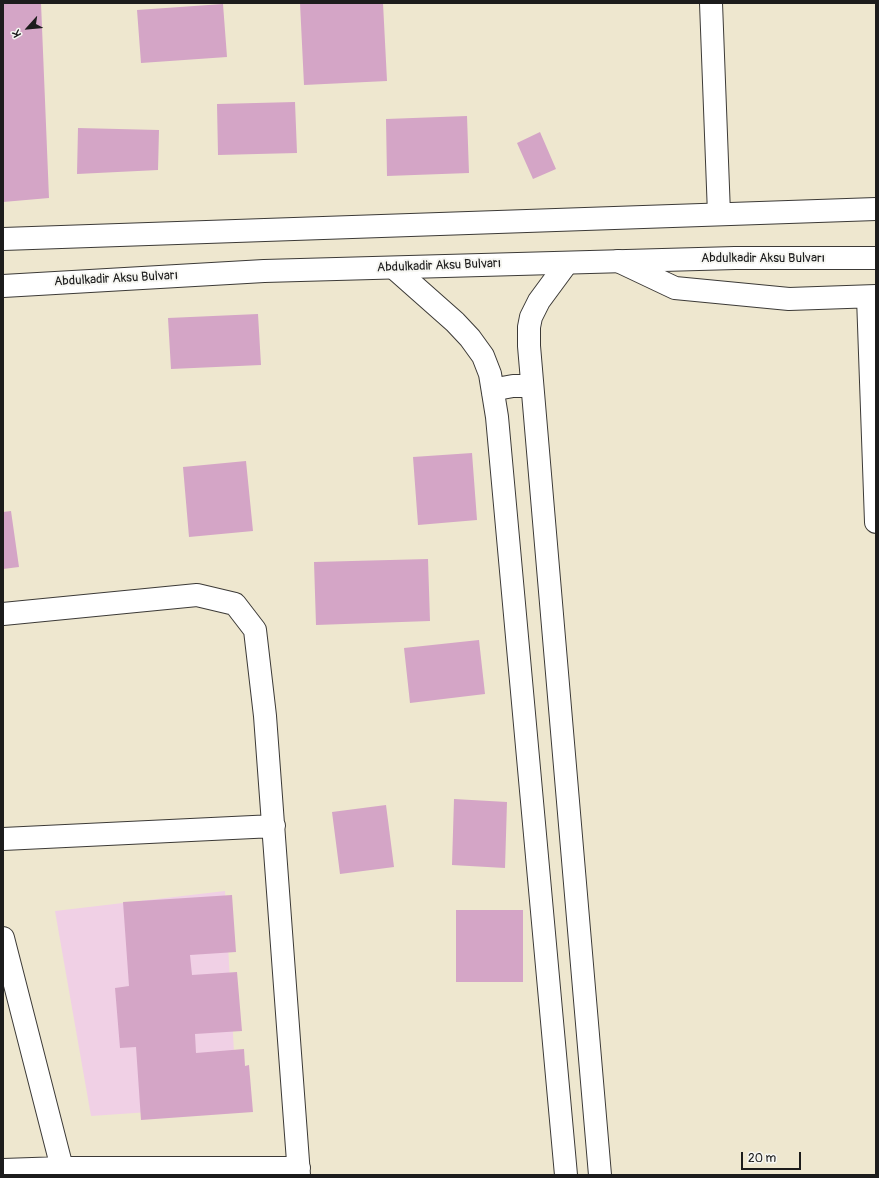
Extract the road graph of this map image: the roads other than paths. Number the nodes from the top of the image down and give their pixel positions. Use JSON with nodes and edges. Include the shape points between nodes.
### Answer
{"nodes":[{"id":1,"x":711,"y":3,"type":"edge"},
{"id":2,"x":876,"y":209,"type":"edge"},
{"id":3,"x":719,"y":214,"type":"junction"},
{"id":4,"x":3,"y":239,"type":"edge"},
{"id":5,"x":876,"y":258,"type":"edge"},
{"id":6,"x":618,"y":261,"type":"junction"},
{"id":7,"x":567,"y":263,"type":"junction"},
{"id":8,"x":394,"y":268,"type":"junction"},
{"id":9,"x":3,"y":286,"type":"edge"},
{"id":10,"x":872,"y":296,"type":"edge"},
{"id":11,"x":532,"y":388,"type":"junction"},
{"id":12,"x":493,"y":393,"type":"junction"},
{"id":13,"x":876,"y":522,"type":"edge"},
{"id":14,"x":3,"y":614,"type":"edge"},
{"id":15,"x":274,"y":826,"type":"junction"},
{"id":16,"x":3,"y":839,"type":"edge"},
{"id":17,"x":3,"y":938,"type":"edge"},
{"id":18,"x":62,"y":1168,"type":"junction"},
{"id":19,"x":3,"y":1170,"type":"edge"},
{"id":20,"x":299,"y":1172,"type":"edge"},
{"id":21,"x":566,"y":1175,"type":"edge"},
{"id":22,"x":600,"y":1175,"type":"edge"}],
"edges":[{"from":1,"to":3,"type":"street"},
{"from":2,"to":3,"type":"street"},
{"from":3,"to":4,"type":"street"},
{"from":5,"to":6,"type":"street","name":"Abdulkadir Aksu Bulvarı"},
{"from":6,"to":7,"type":"street","name":"Abdulkadir Aksu Bulvarı"},
{"from":6,"to":10,"type":"street","via":[[675,288],[789,299]]},
{"from":7,"to":8,"type":"street","name":"Abdulkadir Aksu Bulvarı"},
{"from":7,"to":11,"type":"street","via":[[539,301],[532,316],[529,346]]},
{"from":8,"to":9,"type":"street","name":"Abdulkadir Aksu Bulvarı","via":[[264,271]]},
{"from":8,"to":12,"type":"street","via":[[455,322],[477,346],[487,365]]},
{"from":10,"to":13,"type":"street"},
{"from":11,"to":12,"type":"street","via":[[513,386]]},
{"from":11,"to":22,"type":"street"},
{"from":12,"to":21,"type":"street"},
{"from":14,"to":15,"type":"street","via":[[197,596],[236,604],[255,630]]},
{"from":15,"to":16,"type":"street"},
{"from":15,"to":20,"type":"street"},
{"from":17,"to":18,"type":"street"},
{"from":18,"to":19,"type":"street"},
{"from":18,"to":20,"type":"street"}]}
